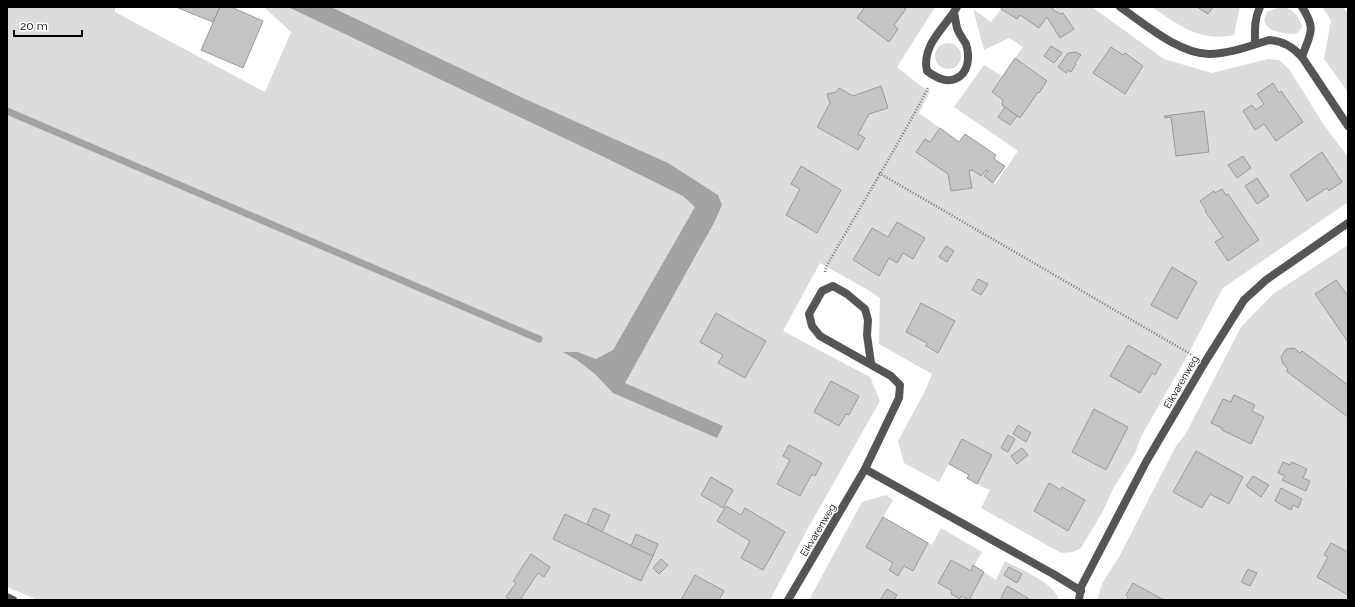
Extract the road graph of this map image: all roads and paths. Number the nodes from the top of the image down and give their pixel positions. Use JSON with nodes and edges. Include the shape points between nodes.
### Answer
{"nodes":[{"id":1,"x":1120,"y":7,"type":"edge"},
{"id":2,"x":1260,"y":7,"type":"edge"},
{"id":3,"x":1302,"y":7,"type":"edge"},
{"id":4,"x":956,"y":10,"type":"edge"},
{"id":5,"x":1255,"y":44,"type":"junction"},
{"id":6,"x":1302,"y":57,"type":"junction"},
{"id":7,"x":934,"y":76,"type":"junction"},
{"id":8,"x":1348,"y":126,"type":"edge"},
{"id":9,"x":879,"y":173,"type":"junction"},
{"id":10,"x":1348,"y":223,"type":"edge"},
{"id":11,"x":822,"y":291,"type":"junction"},
{"id":12,"x":1204,"y":362,"type":"junction"},
{"id":13,"x":871,"y":364,"type":"junction"},
{"id":14,"x":865,"y":469,"type":"junction"},
{"id":15,"x":1081,"y":591,"type":"junction"},
{"id":16,"x":7,"y":598,"type":"edge"},
{"id":17,"x":13,"y":600,"type":"edge"},
{"id":18,"x":788,"y":600,"type":"edge"},
{"id":19,"x":1079,"y":600,"type":"edge"}],
"edges":[{"from":1,"to":5,"type":"street","via":[[1175,45],[1193,51],[1209,54]]},
{"from":2,"to":5,"type":"street","via":[[1256,15]]},
{"from":3,"to":6,"type":"street","via":[[1310,20],[1311,28]]},
{"from":4,"to":7,"type":"street","via":[[928,48],[925,63],[927,72]]},
{"from":4,"to":7,"type":"street","via":[[957,27],[969,56],[966,68],[957,79],[950,81]]},
{"from":5,"to":6,"type":"street","via":[[1277,40],[1295,49]]},
{"from":6,"to":8,"type":"street"},
{"from":7,"to":9,"type":"path"},
{"from":9,"to":11,"type":"path","via":[[826,267]]},
{"from":9,"to":12,"type":"path"},
{"from":10,"to":12,"type":"street","name":"Eikvarenweg","via":[[1266,280],[1244,300]]},
{"from":11,"to":13,"type":"street","via":[[833,286],[865,309]]},
{"from":11,"to":13,"type":"street","name":"Eikvarenweg","via":[[809,314],[812,326],[820,336]]},
{"from":12,"to":15,"type":"street","name":"Eikvarenweg","via":[[1146,462],[1092,564]]},
{"from":13,"to":14,"type":"street","name":"Eikvarenweg","via":[[891,376],[900,385],[899,398]]},
{"from":14,"to":15,"type":"street"},
{"from":14,"to":18,"type":"street","name":"Eikvarenweg"},
{"from":15,"to":19,"type":"street","name":"Eikvarenweg"},
{"from":16,"to":17,"type":"street"}]}
